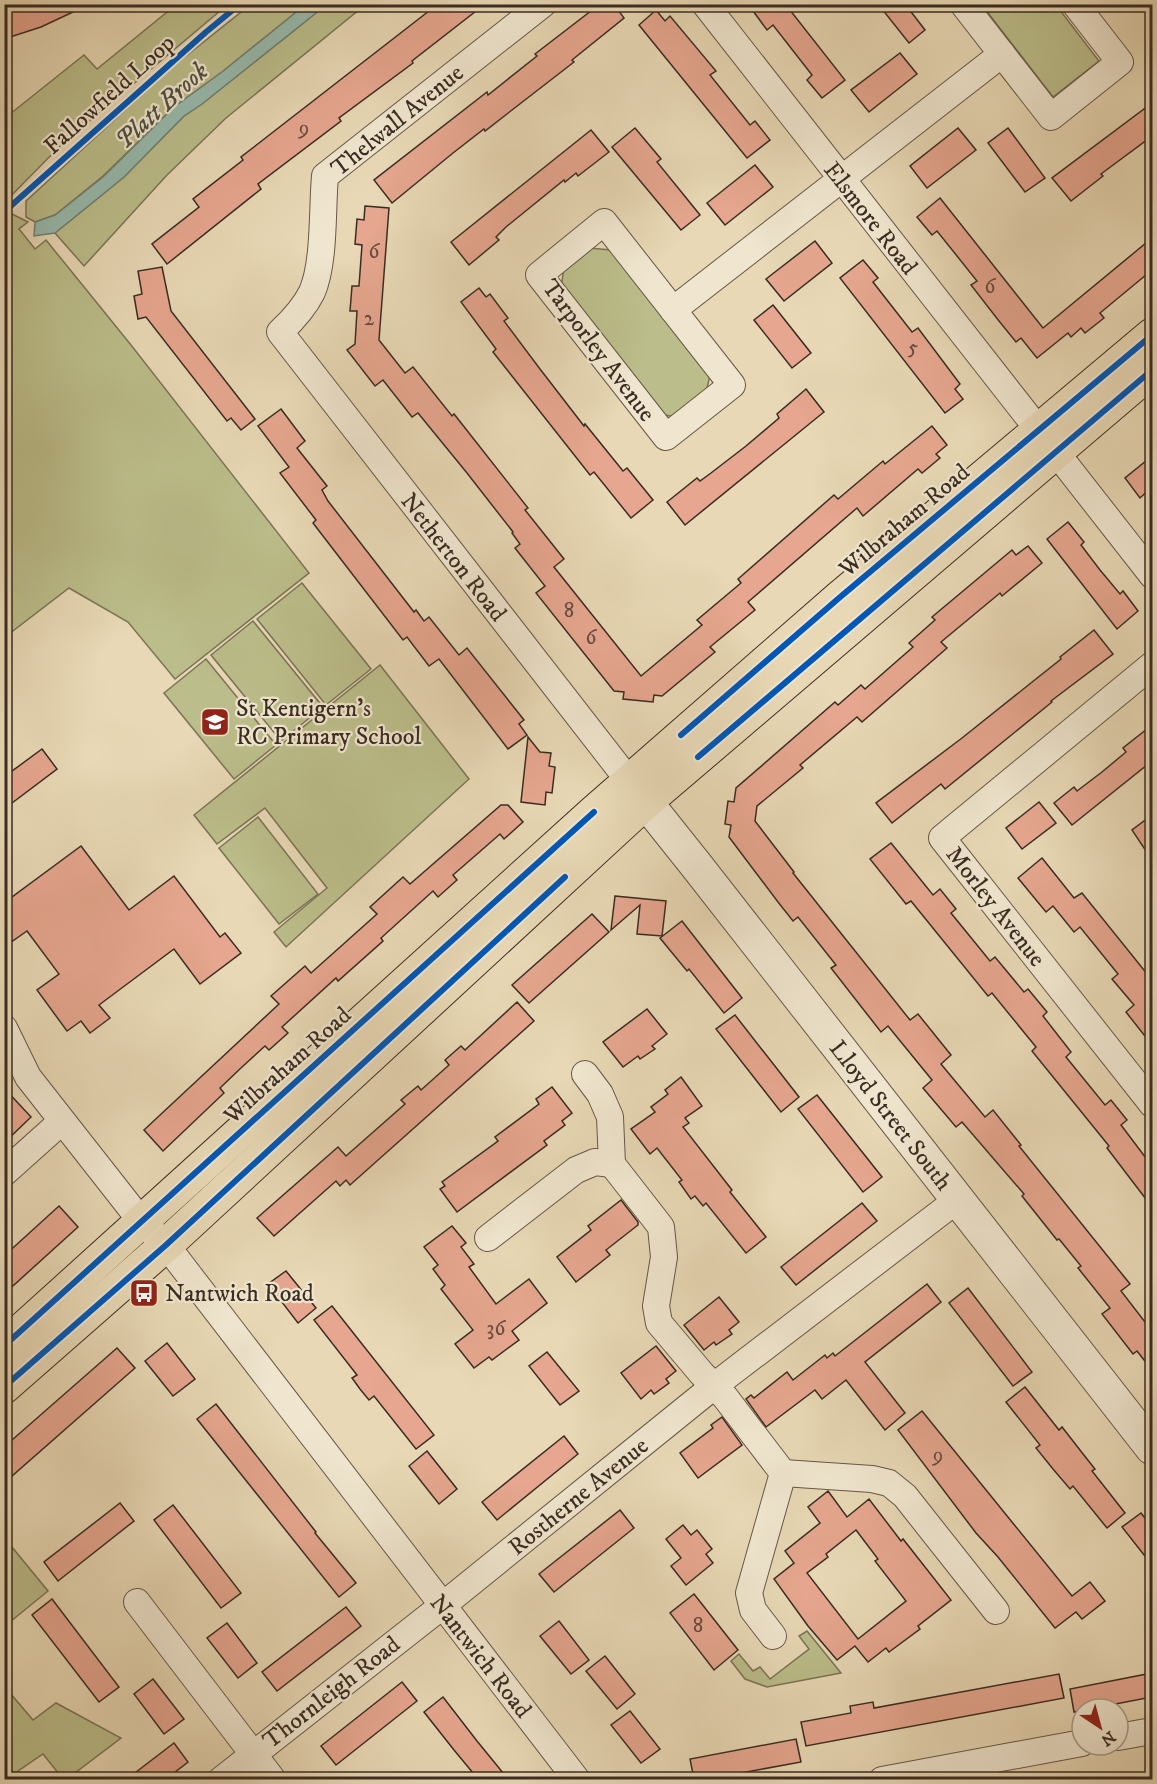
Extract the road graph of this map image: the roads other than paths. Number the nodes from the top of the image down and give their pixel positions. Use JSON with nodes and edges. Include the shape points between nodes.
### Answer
{"nodes":[{"id":1,"x":543,"y":4,"type":"edge"},
{"id":2,"x":705,"y":4,"type":"edge"},
{"id":3,"x":963,"y":4,"type":"edge"},
{"id":4,"x":1075,"y":4,"type":"edge"},
{"id":5,"x":1002,"y":54,"type":"junction"},
{"id":6,"x":841,"y":179,"type":"junction"},
{"id":7,"x":673,"y":310,"type":"junction"},
{"id":8,"x":280,"y":332,"type":"joint"},
{"id":9,"x":1152,"y":335,"type":"edge"},
{"id":10,"x":1152,"y":370,"type":"edge"},
{"id":11,"x":1047,"y":441,"type":"junction"},
{"id":12,"x":1152,"y":575,"type":"edge"},
{"id":13,"x":1152,"y":665,"type":"edge"},
{"id":14,"x":637,"y":792,"type":"junction"},
{"id":15,"x":4,"y":1028,"type":"edge"},
{"id":16,"x":585,"y":1074,"type":"dead end"},
{"id":17,"x":1152,"y":1104,"type":"edge"},
{"id":18,"x":61,"y":1122,"type":"junction"},
{"id":19,"x":612,"y":1164,"type":"junction"},
{"id":20,"x":4,"y":1173,"type":"edge"},
{"id":21,"x":957,"y":1200,"type":"junction"},
{"id":22,"x":141,"y":1221,"type":"junction"},
{"id":23,"x":488,"y":1238,"type":"dead end"},
{"id":24,"x":166,"y":1245,"type":"junction"},
{"id":25,"x":4,"y":1346,"type":"edge"},
{"id":26,"x":714,"y":1386,"type":"junction"},
{"id":27,"x":4,"y":1387,"type":"edge"},
{"id":28,"x":1152,"y":1449,"type":"edge"},
{"id":29,"x":783,"y":1473,"type":"junction"},
{"id":30,"x":137,"y":1602,"type":"dead end"},
{"id":31,"x":442,"y":1606,"type":"junction"},
{"id":32,"x":996,"y":1611,"type":"dead end"},
{"id":33,"x":773,"y":1636,"type":"dead end"},
{"id":34,"x":1152,"y":1731,"type":"edge"},
{"id":35,"x":1130,"y":1735,"type":"edge"},
{"id":36,"x":1070,"y":1745,"type":"edge"},
{"id":37,"x":253,"y":1754,"type":"junction"},
{"id":38,"x":221,"y":1779,"type":"edge"},
{"id":39,"x":273,"y":1779,"type":"edge"},
{"id":40,"x":577,"y":1779,"type":"edge"},
{"id":41,"x":882,"y":1779,"type":"edge"}],
"edges":[{"from":1,"to":8,"type":"street","name":"Thelwall Avenue","via":[[325,176],[319,262],[312,291],[299,314]]},
{"from":2,"to":6,"type":"street","name":"Elsmore Road"},
{"from":3,"to":5,"type":"street"},
{"from":4,"to":5,"type":"street","via":[[1120,62],[1051,117]]},
{"from":5,"to":6,"type":"street"},
{"from":6,"to":7,"type":"street"},
{"from":6,"to":11,"type":"street","name":"Elsmore Road"},
{"from":7,"to":7,"type":"street","name":"Tarporley Avenue","via":[[732,385],[666,437],[538,275],[604,222]]},
{"from":8,"to":14,"type":"street","name":"Netherton Road"},
{"from":9,"to":11,"type":"highway","name":"Wilbraham Road"},
{"from":10,"to":11,"type":"highway","name":"Wilbraham Road"},
{"from":11,"to":12,"type":"street","name":"Elsmore Road"},
{"from":11,"to":14,"type":"highway","name":"Wilbraham Road"},
{"from":13,"to":17,"type":"street","name":"Morley Avenue","via":[[942,838]]},
{"from":14,"to":21,"type":"street","name":"Lloyd Street South"},
{"from":14,"to":22,"type":"highway","name":"Wilbraham Road"},
{"from":14,"to":24,"type":"highway","name":"Wilbraham Road"},
{"from":15,"to":18,"type":"street","name":"Nantwich Road","via":[[28,1077]]},
{"from":16,"to":19,"type":"street","via":[[610,1117]]},
{"from":18,"to":20,"type":"street"},
{"from":18,"to":22,"type":"street","name":"Nantwich Road"},
{"from":19,"to":23,"type":"street","via":[[595,1162],[576,1170]]},
{"from":19,"to":26,"type":"street","via":[[661,1227],[664,1257],[656,1306],[659,1323]]},
{"from":21,"to":26,"type":"street","name":"Rostherne Avenue"},
{"from":21,"to":28,"type":"street","name":"Lloyd Street South"},
{"from":22,"to":24,"type":"street","name":"Nantwich Road"},
{"from":22,"to":25,"type":"highway","name":"Wilbraham Road"},
{"from":24,"to":27,"type":"highway","name":"Wilbraham Road"},
{"from":24,"to":31,"type":"street","name":"Nantwich Road"},
{"from":26,"to":29,"type":"street"},
{"from":26,"to":31,"type":"street","name":"Rostherne Avenue"},
{"from":29,"to":32,"type":"street","via":[[889,1483],[904,1496]]},
{"from":29,"to":33,"type":"street","via":[[749,1593],[753,1610]]},
{"from":30,"to":37,"type":"street"},
{"from":31,"to":37,"type":"street","name":"Thornleigh Road"},
{"from":31,"to":40,"type":"street","name":"Nantwich Road"},
{"from":34,"to":35,"type":"street"},
{"from":36,"to":41,"type":"street"},
{"from":37,"to":38,"type":"street","name":"Thornleigh Road"},
{"from":37,"to":39,"type":"street"}]}
